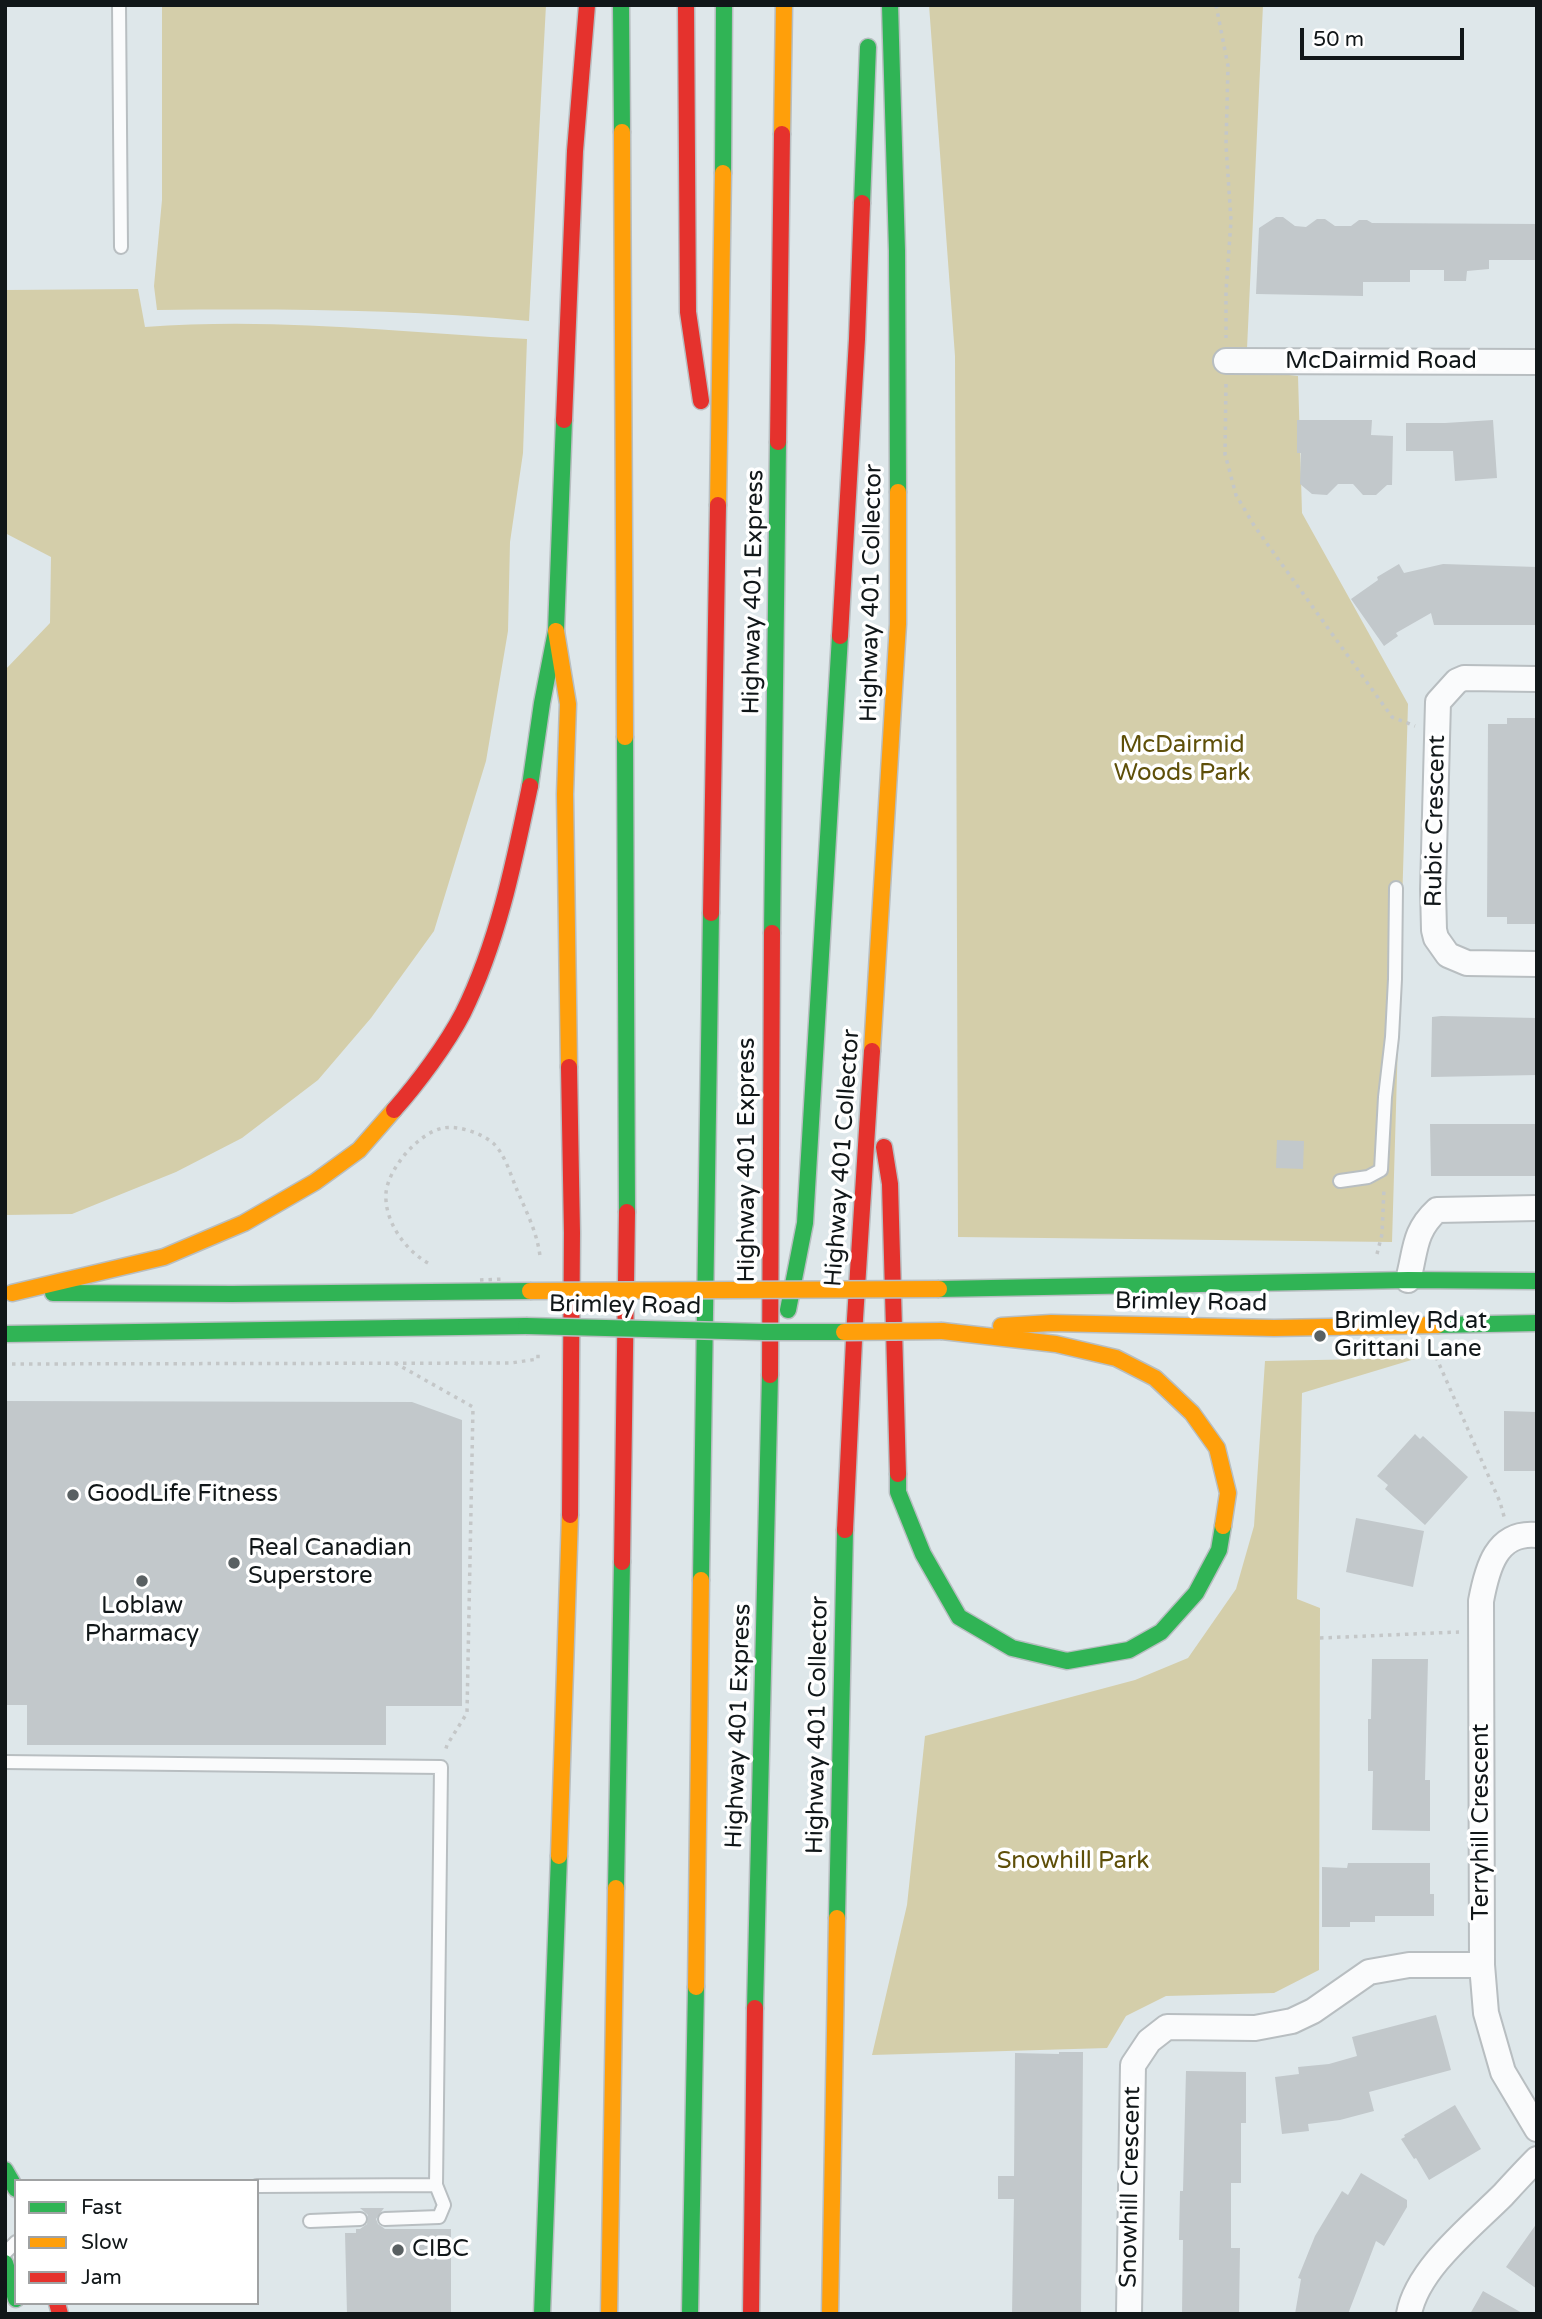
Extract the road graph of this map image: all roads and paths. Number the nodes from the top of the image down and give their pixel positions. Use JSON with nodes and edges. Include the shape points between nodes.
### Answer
{"nodes":[{"id":1,"x":119,"y":5,"type":"edge"},
{"id":2,"x":587,"y":5,"type":"edge"},
{"id":3,"x":621,"y":5,"type":"edge"},
{"id":4,"x":686,"y":5,"type":"edge"},
{"id":5,"x":724,"y":5,"type":"edge"},
{"id":6,"x":784,"y":5,"type":"edge"},
{"id":7,"x":890,"y":5,"type":"edge"},
{"id":8,"x":1216,"y":5,"type":"edge"},
{"id":9,"x":868,"y":33,"type":"dead end"},
{"id":10,"x":121,"y":247,"type":"dead end"},
{"id":11,"x":1226,"y":361,"type":"junction"},
{"id":12,"x":1537,"y":362,"type":"edge"},
{"id":13,"x":717,"y":518,"type":"junction"},
{"id":14,"x":556,"y":631,"type":"junction"},
{"id":15,"x":1537,"y":679,"type":"edge"},
{"id":16,"x":1437,"y":733,"type":"junction"},
{"id":17,"x":1396,"y":888,"type":"dead end"},
{"id":18,"x":1537,"y":964,"type":"edge"},
{"id":19,"x":872,"y":1072,"type":"junction"},
{"id":20,"x":1381,"y":1170,"type":"junction"},
{"id":21,"x":1340,"y":1181,"type":"dead end"},
{"id":22,"x":1537,"y":1208,"type":"edge"},
{"id":23,"x":540,"y":1253,"type":"dead end"},
{"id":24,"x":1375,"y":1264,"type":"dead end"},
{"id":25,"x":434,"y":1267,"type":"dead end"},
{"id":26,"x":1408,"y":1280,"type":"junction"},
{"id":27,"x":1537,"y":1281,"type":"edge"},
{"id":28,"x":9,"y":1293,"type":"edge"},
{"id":29,"x":1537,"y":1323,"type":"edge"},
{"id":30,"x":942,"y":1331,"type":"junction"},
{"id":31,"x":5,"y":1334,"type":"edge"},
{"id":32,"x":1436,"y":1357,"type":"dead end"},
{"id":33,"x":538,"y":1359,"type":"dead end"},
{"id":34,"x":393,"y":1362,"type":"junction"},
{"id":35,"x":5,"y":1364,"type":"edge"},
{"id":36,"x":770,"y":1398,"type":"junction"},
{"id":37,"x":1537,"y":1535,"type":"edge"},
{"id":38,"x":1511,"y":1539,"type":"junction"},
{"id":39,"x":1482,"y":1630,"type":"junction"},
{"id":40,"x":1320,"y":1638,"type":"dead end"},
{"id":41,"x":5,"y":1762,"type":"edge"},
{"id":42,"x":442,"y":1767,"type":"junction"},
{"id":43,"x":1482,"y":1965,"type":"junction"},
{"id":44,"x":1537,"y":2129,"type":"edge"},
{"id":45,"x":1537,"y":2159,"type":"edge"},
{"id":46,"x":5,"y":2170,"type":"edge"},
{"id":47,"x":436,"y":2185,"type":"junction"},
{"id":48,"x":14,"y":2186,"type":"edge"},
{"id":49,"x":259,"y":2186,"type":"edge"},
{"id":50,"x":360,"y":2219,"type":"dead end"},
{"id":51,"x":384,"y":2220,"type":"dead end"},
{"id":52,"x":310,"y":2221,"type":"dead end"},
{"id":53,"x":5,"y":2263,"type":"edge"},
{"id":54,"x":14,"y":2294,"type":"edge"},
{"id":55,"x":541,"y":2314,"type":"edge"},
{"id":56,"x":608,"y":2314,"type":"edge"},
{"id":57,"x":690,"y":2314,"type":"edge"},
{"id":58,"x":751,"y":2314,"type":"edge"},
{"id":59,"x":830,"y":2314,"type":"edge"},
{"id":60,"x":1129,"y":2314,"type":"edge"},
{"id":61,"x":1409,"y":2314,"type":"edge"}],
"edges":[{"from":1,"to":10,"type":"lane"},
{"from":2,"to":14,"type":"main road","via":[[575,151]]},
{"from":3,"to":56,"type":"main road","via":[[627,1238]]},
{"from":4,"to":13,"type":"main road","via":[[688,312]]},
{"from":5,"to":13,"type":"main road","name":"Highway 401 Express"},
{"from":6,"to":36,"type":"main road","name":"Highway 401 Express"},
{"from":7,"to":19,"type":"main road","name":"Highway 401 Collector","via":[[897,251],[898,624]]},
{"from":8,"to":11,"type":"path","via":[[1228,66],[1226,145],[1231,220]]},
{"from":9,"to":36,"type":"main road","via":[[857,339],[805,1223]]},
{"from":11,"to":12,"type":"street","name":"McDairmid Road"},
{"from":11,"to":16,"type":"path","via":[[1225,454],[1236,495],[1392,717]]},
{"from":13,"to":57,"type":"main road","name":"Highway 401 Express"},
{"from":14,"to":28,"type":"main road","via":[[530,792],[492,943],[462,1014],[415,1086],[359,1150],[244,1223],[164,1257]]},
{"from":14,"to":55,"type":"main road","via":[[568,704],[572,1457]]},
{"from":15,"to":16,"type":"street","name":"Rubic Crescent","via":[[1457,681],[1438,702]]},
{"from":16,"to":18,"type":"street","name":"Rubic Crescent","via":[[1436,938],[1448,955],[1467,963]]},
{"from":17,"to":20,"type":"lane","via":[[1392,1037]]},
{"from":19,"to":30,"type":"main road","via":[[890,1184],[898,1492],[923,1555],[959,1617],[1012,1647],[1067,1661],[1129,1650],[1161,1632],[1196,1593],[1219,1550],[1228,1493],[1217,1448],[1192,1413],[1155,1378],[1116,1358],[1056,1344]]},
{"from":19,"to":59,"type":"main road","name":"Highway 401 Collector","via":[[844,1554]]},
{"from":20,"to":21,"type":"lane"},
{"from":20,"to":24,"type":"path","via":[[1382,1234]]},
{"from":22,"to":26,"type":"street","via":[[1437,1210],[1419,1233]]},
{"from":23,"to":25,"type":"path","via":[[494,1144],[472,1132],[442,1128],[401,1158],[386,1194],[391,1222],[404,1243]]},
{"from":26,"to":27,"type":"main road","name":"Brimley Road"},
{"from":26,"to":28,"type":"main road","name":"Brimley Road","bridge":true,"via":[[939,1289]]},
{"from":29,"to":30,"type":"main road","name":"Brimley Road","via":[[1274,1328],[1051,1323]]},
{"from":30,"to":31,"type":"main road","name":"Brimley Road","bridge":true,"via":[[526,1326]]},
{"from":32,"to":38,"type":"path","via":[[1500,1502]]},
{"from":33,"to":34,"type":"path"},
{"from":34,"to":35,"type":"path"},
{"from":34,"to":42,"type":"path","via":[[473,1407],[467,1713],[447,1745]]},
{"from":36,"to":58,"type":"main road","name":"Highway 401 Express"},
{"from":37,"to":38,"type":"street"},
{"from":38,"to":39,"type":"street","name":"Terryhill Crescent","via":[[1489,1563],[1481,1601]]},
{"from":39,"to":40,"type":"path"},
{"from":39,"to":43,"type":"street","name":"Terryhill Crescent"},
{"from":41,"to":42,"type":"lane"},
{"from":42,"to":47,"type":"lane"},
{"from":43,"to":44,"type":"street","name":"Terryhill Crescent","via":[[1486,2012],[1503,2072]]},
{"from":43,"to":60,"type":"street","name":"Snowhill Crescent","via":[[1409,1965],[1369,1972],[1292,2021],[1255,2028],[1167,2027],[1149,2041],[1133,2065]]},
{"from":45,"to":61,"type":"street","via":[[1449,2248],[1421,2284]]},
{"from":46,"to":48,"type":"main road"},
{"from":47,"to":49,"type":"lane"},
{"from":47,"to":51,"type":"lane","via":[[444,2205],[439,2217]]},
{"from":50,"to":52,"type":"lane"},
{"from":53,"to":54,"type":"main road"}]}
